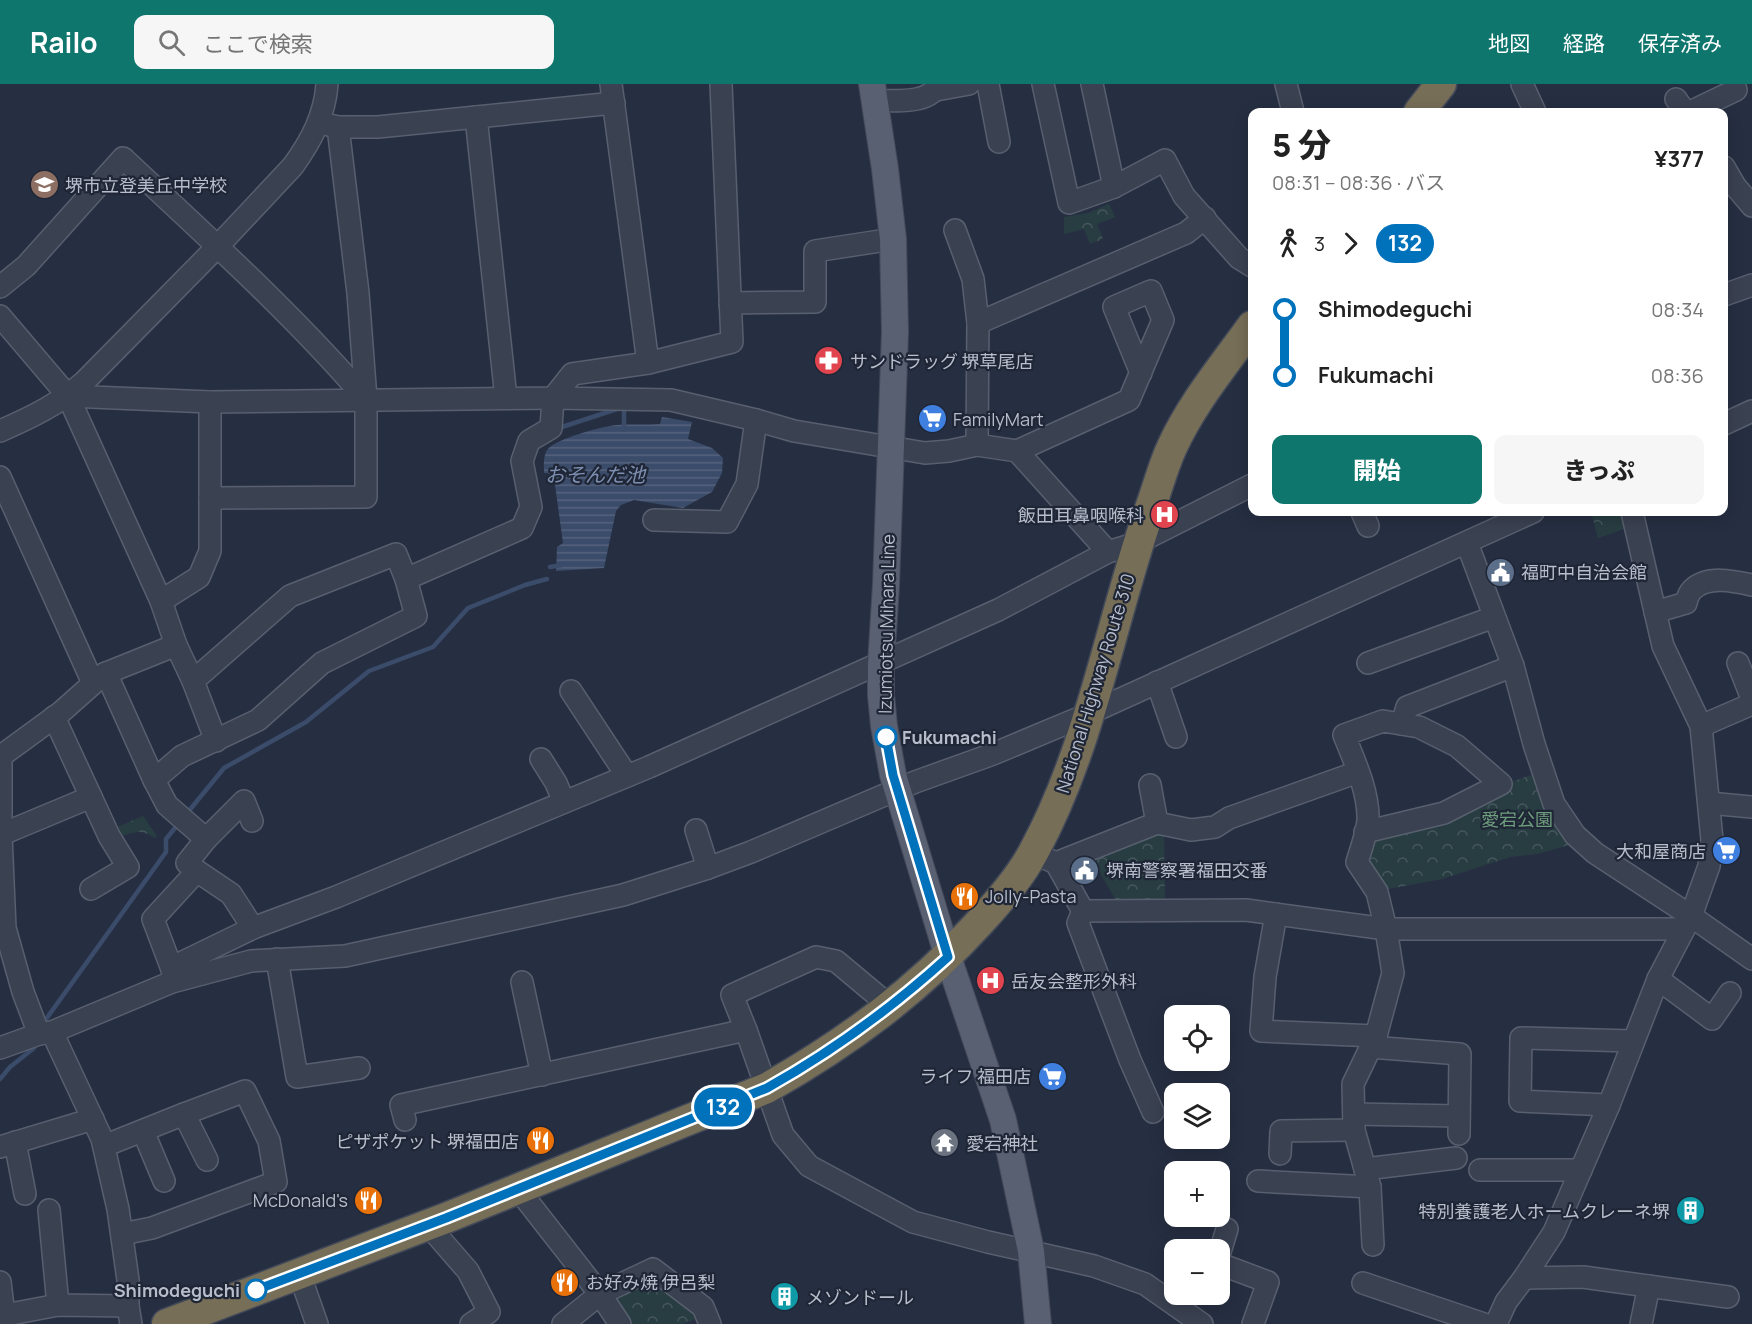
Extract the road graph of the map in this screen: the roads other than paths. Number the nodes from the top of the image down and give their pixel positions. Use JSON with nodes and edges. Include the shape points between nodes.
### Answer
{"nodes":[{"id":1,"x":327,"y":84,"type":"edge"},
{"id":2,"x":721,"y":84,"type":"edge"},
{"id":3,"x":969,"y":84,"type":"edge"},
{"id":4,"x":988,"y":84,"type":"edge"},
{"id":5,"x":1043,"y":84,"type":"edge"},
{"id":6,"x":1092,"y":84,"type":"edge"},
{"id":7,"x":1286,"y":84,"type":"edge"},
{"id":8,"x":1441,"y":84,"type":"edge"},
{"id":9,"x":1522,"y":84,"type":"edge"},
{"id":10,"x":1734,"y":84,"type":"edge"},
{"id":11,"x":937,"y":87,"type":"edge"},
{"id":12,"x":873,"y":92,"type":"edge"},
{"id":13,"x":612,"y":94,"type":"edge"},
{"id":14,"x":1292,"y":108,"type":"edge"},
{"id":15,"x":1422,"y":108,"type":"edge"},
{"id":16,"x":1533,"y":108,"type":"edge"},
{"id":17,"x":1684,"y":108,"type":"edge"},
{"id":18,"x":476,"y":117,"type":"junction"},
{"id":19,"x":328,"y":125,"type":"junction"},
{"id":20,"x":999,"y":142,"type":"dead end"},
{"id":21,"x":1728,"y":173,"type":"edge"},
{"id":22,"x":1114,"y":187,"type":"junction"},
{"id":23,"x":1752,"y":206,"type":"edge"},
{"id":24,"x":1205,"y":218,"type":"junction"},
{"id":25,"x":955,"y":230,"type":"dead end"},
{"id":26,"x":893,"y":239,"type":"junction"},
{"id":27,"x":218,"y":246,"type":"junction"},
{"id":28,"x":1248,"y":264,"type":"edge"},
{"id":29,"x":1752,"y":271,"type":"edge"},
{"id":30,"x":0,"y":287,"type":"edge"},
{"id":31,"x":1736,"y":291,"type":"edge"},
{"id":32,"x":730,"y":303,"type":"junction"},
{"id":33,"x":0,"y":316,"type":"edge"},
{"id":34,"x":978,"y":323,"type":"junction"},
{"id":35,"x":1248,"y":332,"type":"edge"},
{"id":36,"x":648,"y":363,"type":"junction"},
{"id":37,"x":1141,"y":373,"type":"dead end"},
{"id":38,"x":68,"y":396,"type":"junction"},
{"id":39,"x":506,"y":398,"type":"junction"},
{"id":40,"x":553,"y":398,"type":"junction"},
{"id":41,"x":366,"y":399,"type":"junction"},
{"id":42,"x":210,"y":402,"type":"junction"},
{"id":43,"x":1752,"y":413,"type":"edge"},
{"id":44,"x":756,"y":420,"type":"junction"},
{"id":45,"x":1728,"y":422,"type":"edge"},
{"id":46,"x":0,"y":431,"type":"edge"},
{"id":47,"x":977,"y":445,"type":"junction"},
{"id":48,"x":891,"y":448,"type":"junction"},
{"id":49,"x":1017,"y":451,"type":"junction"},
{"id":50,"x":0,"y":477,"type":"edge"},
{"id":51,"x":1248,"y":487,"type":"edge"},
{"id":52,"x":210,"y":498,"type":"junction"},
{"id":53,"x":1524,"y":516,"type":"edge"},
{"id":54,"x":1633,"y":516,"type":"edge"},
{"id":55,"x":654,"y":520,"type":"dead end"},
{"id":56,"x":1137,"y":543,"type":"junction"},
{"id":57,"x":1467,"y":543,"type":"junction"},
{"id":58,"x":1108,"y":552,"type":"junction"},
{"id":59,"x":406,"y":579,"type":"junction"},
{"id":60,"x":1752,"y":585,"type":"edge"},
{"id":61,"x":161,"y":601,"type":"junction"},
{"id":62,"x":1655,"y":612,"type":"junction"},
{"id":63,"x":1494,"y":616,"type":"junction"},
{"id":64,"x":176,"y":645,"type":"junction"},
{"id":65,"x":1368,"y":663,"type":"dead end"},
{"id":66,"x":1738,"y":663,"type":"dead end"},
{"id":67,"x":881,"y":664,"type":"junction"},
{"id":68,"x":1513,"y":666,"type":"junction"},
{"id":69,"x":100,"y":678,"type":"junction"},
{"id":70,"x":193,"y":681,"type":"junction"},
{"id":71,"x":1157,"y":682,"type":"junction"},
{"id":72,"x":571,"y":691,"type":"dead end"},
{"id":73,"x":1752,"y":699,"type":"edge"},
{"id":74,"x":1752,"y":705,"type":"edge"},
{"id":75,"x":1084,"y":716,"type":"junction"},
{"id":76,"x":54,"y":717,"type":"junction"},
{"id":77,"x":1402,"y":724,"type":"junction"},
{"id":78,"x":1701,"y":726,"type":"junction"},
{"id":79,"x":1176,"y":737,"type":"dead end"},
{"id":80,"x":216,"y":741,"type":"junction"},
{"id":81,"x":1,"y":755,"type":"edge"},
{"id":82,"x":541,"y":759,"type":"dead end"},
{"id":83,"x":1358,"y":772,"type":"junction"},
{"id":84,"x":627,"y":776,"type":"junction"},
{"id":85,"x":154,"y":780,"type":"junction"},
{"id":86,"x":1150,"y":785,"type":"dead end"},
{"id":87,"x":898,"y":790,"type":"junction"},
{"id":88,"x":91,"y":797,"type":"junction"},
{"id":89,"x":564,"y":802,"type":"junction"},
{"id":90,"x":1709,"y":803,"type":"junction"},
{"id":91,"x":1752,"y":807,"type":"edge"},
{"id":92,"x":252,"y":821,"type":"dead end"},
{"id":93,"x":1157,"y":823,"type":"junction"},
{"id":94,"x":696,"y":830,"type":"dead end"},
{"id":95,"x":1365,"y":832,"type":"junction"},
{"id":96,"x":0,"y":835,"type":"edge"},
{"id":97,"x":206,"y":839,"type":"junction"},
{"id":98,"x":1045,"y":858,"type":"junction"},
{"id":99,"x":187,"y":863,"type":"dead end"},
{"id":100,"x":708,"y":868,"type":"junction"},
{"id":101,"x":91,"y":889,"type":"dead end"},
{"id":102,"x":1083,"y":911,"type":"junction"},
{"id":103,"x":1276,"y":914,"type":"junction"},
{"id":104,"x":1688,"y":922,"type":"junction"},
{"id":105,"x":253,"y":928,"type":"junction"},
{"id":106,"x":1386,"y":929,"type":"junction"},
{"id":107,"x":948,"y":957,"type":"junction"},
{"id":108,"x":277,"y":959,"type":"junction"},
{"id":109,"x":1752,"y":959,"type":"edge"},
{"id":110,"x":172,"y":977,"type":"junction"},
{"id":111,"x":1658,"y":980,"type":"junction"},
{"id":112,"x":522,"y":982,"type":"dead end"},
{"id":113,"x":1730,"y":993,"type":"dead end"},
{"id":114,"x":891,"y":1008,"type":"junction"},
{"id":115,"x":746,"y":1030,"type":"junction"},
{"id":116,"x":46,"y":1033,"type":"junction"},
{"id":117,"x":1373,"y":1041,"type":"junction"},
{"id":118,"x":1633,"y":1041,"type":"junction"},
{"id":119,"x":0,"y":1048,"type":"edge"},
{"id":120,"x":359,"y":1068,"type":"dead end"},
{"id":121,"x":542,"y":1075,"type":"junction"},
{"id":122,"x":767,"y":1088,"type":"junction"},
{"id":123,"x":1609,"y":1105,"type":"junction"},
{"id":124,"x":1153,"y":1112,"type":"dead end"},
{"id":125,"x":184,"y":1114,"type":"junction"},
{"id":126,"x":93,"y":1119,"type":"junction"},
{"id":127,"x":405,"y":1120,"type":"dead end"},
{"id":128,"x":1354,"y":1122,"type":"junction"},
{"id":129,"x":143,"y":1131,"type":"junction"},
{"id":130,"x":8,"y":1144,"type":"edge"},
{"id":131,"x":104,"y":1146,"type":"junction"},
{"id":132,"x":1280,"y":1154,"type":"dead end"},
{"id":133,"x":1456,"y":1158,"type":"dead end"},
{"id":134,"x":207,"y":1160,"type":"dead end"},
{"id":135,"x":1480,"y":1170,"type":"dead end"},
{"id":136,"x":1581,"y":1170,"type":"junction"},
{"id":137,"x":1367,"y":1178,"type":"junction"},
{"id":138,"x":164,"y":1181,"type":"dead end"},
{"id":139,"x":1258,"y":1181,"type":"dead end"},
{"id":140,"x":518,"y":1189,"type":"junction"},
{"id":141,"x":25,"y":1194,"type":"dead end"},
{"id":142,"x":49,"y":1210,"type":"dead end"},
{"id":143,"x":428,"y":1225,"type":"junction"},
{"id":144,"x":1227,"y":1229,"type":"dead end"},
{"id":145,"x":122,"y":1234,"type":"junction"},
{"id":146,"x":1224,"y":1239,"type":"edge"},
{"id":147,"x":1373,"y":1245,"type":"dead end"},
{"id":148,"x":1031,"y":1251,"type":"junction"},
{"id":149,"x":1230,"y":1268,"type":"edge"},
{"id":150,"x":299,"y":1273,"type":"junction"},
{"id":151,"x":1524,"y":1278,"type":"junction"},
{"id":152,"x":0,"y":1282,"type":"edge"},
{"id":153,"x":1363,"y":1283,"type":"dead end"},
{"id":154,"x":1649,"y":1286,"type":"junction"},
{"id":155,"x":600,"y":1294,"type":"junction"},
{"id":156,"x":1728,"y":1298,"type":"dead end"},
{"id":157,"x":58,"y":1305,"type":"junction"},
{"id":158,"x":129,"y":1315,"type":"edge"},
{"id":159,"x":2,"y":1316,"type":"edge"},
{"id":160,"x":167,"y":1324,"type":"edge"},
{"id":161,"x":316,"y":1324,"type":"edge"},
{"id":162,"x":471,"y":1324,"type":"edge"},
{"id":163,"x":563,"y":1324,"type":"edge"},
{"id":164,"x":620,"y":1324,"type":"edge"},
{"id":165,"x":710,"y":1324,"type":"edge"},
{"id":166,"x":1038,"y":1324,"type":"edge"},
{"id":167,"x":1202,"y":1324,"type":"edge"},
{"id":168,"x":1253,"y":1324,"type":"edge"},
{"id":169,"x":1484,"y":1324,"type":"edge"},
{"id":170,"x":1496,"y":1324,"type":"edge"},
{"id":171,"x":1641,"y":1324,"type":"edge"}],
"edges":[{"from":1,"to":19,"type":"street"},
{"from":2,"to":32,"type":"street"},
{"from":3,"to":11,"type":"street"},
{"from":4,"to":20,"type":"street"},
{"from":5,"to":22,"type":"street","via":[[1069,203]]},
{"from":6,"to":22,"type":"street"},
{"from":7,"to":14,"type":"street"},
{"from":8,"to":15,"type":"highway"},
{"from":9,"to":16,"type":"street"},
{"from":10,"to":17,"type":"street","via":[[1736,90]]},
{"from":11,"to":12,"type":"street","via":[[928,96],[917,98]]},
{"from":12,"to":26,"type":"main road","name":"Izumiotsu Mihara Line"},
{"from":13,"to":18,"type":"street"},
{"from":13,"to":36,"type":"street"},
{"from":18,"to":19,"type":"street","via":[[378,127]]},
{"from":18,"to":39,"type":"street"},
{"from":19,"to":27,"type":"street"},
{"from":19,"to":41,"type":"street","via":[[358,293]]},
{"from":21,"to":23,"type":"street"},
{"from":22,"to":24,"type":"street","via":[[1165,160],[1184,196]]},
{"from":24,"to":28,"type":"street"},
{"from":24,"to":34,"type":"street","via":[[1186,232]]},
{"from":25,"to":34,"type":"street","via":[[973,279]]},
{"from":26,"to":32,"type":"street","via":[[815,251],[815,302]]},
{"from":26,"to":48,"type":"main road","name":"Izumiotsu Mihara Line"},
{"from":27,"to":30,"type":"street","via":[[123,158],[26,266]]},
{"from":27,"to":38,"type":"street"},
{"from":27,"to":41,"type":"street"},
{"from":29,"to":31,"type":"street"},
{"from":32,"to":36,"type":"street","via":[[732,342]]},
{"from":33,"to":38,"type":"street"},
{"from":34,"to":47,"type":"street"},
{"from":35,"to":56,"type":"highway","name":"National Highway Route 310","via":[[1197,402],[1172,447]]},
{"from":36,"to":40,"type":"street","via":[[572,374]]},
{"from":37,"to":49,"type":"street","via":[[1129,400]]},
{"from":38,"to":42,"type":"street"},
{"from":38,"to":46,"type":"street"},
{"from":38,"to":61,"type":"street"},
{"from":39,"to":40,"type":"street"},
{"from":39,"to":41,"type":"street"},
{"from":40,"to":44,"type":"street","via":[[671,400]]},
{"from":40,"to":59,"type":"street","via":[[551,428],[529,441],[522,460],[531,507],[522,528]]},
{"from":41,"to":42,"type":"street"},
{"from":41,"to":52,"type":"street","via":[[366,497]]},
{"from":42,"to":52,"type":"street"},
{"from":43,"to":45,"type":"street"},
{"from":44,"to":48,"type":"street","via":[[794,431]]},
{"from":44,"to":55,"type":"street","via":[[747,484],[727,522]]},
{"from":47,"to":48,"type":"street","via":[[925,453]]},
{"from":47,"to":49,"type":"street"},
{"from":48,"to":67,"type":"main road","name":"Izumiotsu Mihara Line"},
{"from":49,"to":58,"type":"street"},
{"from":50,"to":69,"type":"street"},
{"from":51,"to":56,"type":"street"},
{"from":52,"to":61,"type":"street","via":[[210,551],[200,577]]},
{"from":53,"to":57,"type":"street"},
{"from":54,"to":62,"type":"street"},
{"from":56,"to":58,"type":"street"},
{"from":56,"to":75,"type":"highway","name":"National Highway Route 310"},
{"from":57,"to":63,"type":"street"},
{"from":57,"to":71,"type":"street"},
{"from":58,"to":67,"type":"street","via":[[998,610]]},
{"from":59,"to":70,"type":"street","via":[[396,554],[290,596]]},
{"from":59,"to":80,"type":"street","via":[[416,616],[322,663],[258,720]]},
{"from":60,"to":62,"type":"street","via":[[1725,580],[1704,584],[1691,590],[1686,603]]},
{"from":61,"to":64,"type":"street"},
{"from":62,"to":78,"type":"street","via":[[1664,646]]},
{"from":63,"to":65,"type":"street"},
{"from":63,"to":68,"type":"street"},
{"from":64,"to":69,"type":"street"},
{"from":64,"to":70,"type":"street"},
{"from":66,"to":73,"type":"street"},
{"from":67,"to":84,"type":"street"},
{"from":67,"to":87,"type":"main road","name":"Izumiotsu Mihara Line","via":[[884,726]]},
{"from":68,"to":77,"type":"street","via":[[1407,707]]},
{"from":68,"to":104,"type":"street","via":[[1554,804],[1575,835]]},
{"from":69,"to":76,"type":"street"},
{"from":69,"to":85,"type":"street"},
{"from":70,"to":80,"type":"street"},
{"from":71,"to":75,"type":"street"},
{"from":71,"to":79,"type":"street"},
{"from":72,"to":84,"type":"street"},
{"from":74,"to":78,"type":"street"},
{"from":75,"to":87,"type":"street"},
{"from":75,"to":98,"type":"highway","name":"National Highway Route 310"},
{"from":76,"to":81,"type":"street"},
{"from":76,"to":88,"type":"street"},
{"from":77,"to":83,"type":"street","via":[[1383,721],[1344,735]]},
{"from":77,"to":95,"type":"street","via":[[1419,727],[1457,746],[1500,784],[1444,813]]},
{"from":78,"to":90,"type":"street"},
{"from":80,"to":85,"type":"street","via":[[182,756]]},
{"from":81,"to":96,"type":"street"},
{"from":82,"to":89,"type":"street"},
{"from":83,"to":93,"type":"street","via":[[1229,818],[1215,827],[1191,830]]},
{"from":83,"to":95,"type":"street","via":[[1368,821]]},
{"from":84,"to":89,"type":"street"},
{"from":85,"to":97,"type":"street","via":[[167,805]]},
{"from":86,"to":93,"type":"street"},
{"from":87,"to":100,"type":"street"},
{"from":87,"to":107,"type":"main road","name":"Izumiotsu Mihara Line"},
{"from":88,"to":96,"type":"street"},
{"from":88,"to":101,"type":"street","via":[[128,867]]},
{"from":89,"to":105,"type":"street"},
{"from":90,"to":91,"type":"street"},
{"from":90,"to":104,"type":"street","via":[[1709,866]]},
{"from":92,"to":97,"type":"street","via":[[244,801]]},
{"from":93,"to":98,"type":"street"},
{"from":94,"to":100,"type":"street"},
{"from":95,"to":106,"type":"street","via":[[1357,861],[1377,892]]},
{"from":96,"to":116,"type":"street","via":[[5,928],[23,992]]},
{"from":97,"to":99,"type":"street"},
{"from":98,"to":102,"type":"street"},
{"from":98,"to":107,"type":"highway","name":"National Highway Route 310"},
{"from":100,"to":108,"type":"street","via":[[623,894],[355,954]]},
{"from":102,"to":103,"type":"street","via":[[1246,910]]},
{"from":102,"to":124,"type":"street","via":[[1077,923]]},
{"from":103,"to":106,"type":"street"},
{"from":103,"to":117,"type":"street","via":[[1265,976],[1261,1031]]},
{"from":104,"to":106,"type":"street"},
{"from":104,"to":109,"type":"street"},
{"from":104,"to":111,"type":"street"},
{"from":105,"to":110,"type":"street","via":[[183,962]]},
{"from":105,"to":110,"type":"street","via":[[231,894],[197,871],[153,919]]},
{"from":106,"to":117,"type":"street","via":[[1393,973]]},
{"from":107,"to":114,"type":"highway","name":"National Highway Route 310"},
{"from":107,"to":148,"type":"main road","name":"Izumiotsu Mihara Line","via":[[1003,1120]]},
{"from":108,"to":110,"type":"street"},
{"from":108,"to":120,"type":"street","via":[[297,1077]]},
{"from":110,"to":116,"type":"street"},
{"from":111,"to":113,"type":"street","via":[[1712,1019]]},
{"from":111,"to":118,"type":"street"},
{"from":112,"to":121,"type":"street"},
{"from":114,"to":115,"type":"street","via":[[836,961],[816,957],[732,995]]},
{"from":114,"to":122,"type":"highway","name":"National Highway Route 310","via":[[813,1062]]},
{"from":115,"to":121,"type":"street"},
{"from":115,"to":122,"type":"street"},
{"from":116,"to":119,"type":"street"},
{"from":116,"to":126,"type":"street"},
{"from":117,"to":128,"type":"street","via":[[1353,1084]]},
{"from":117,"to":128,"type":"street","via":[[1460,1054],[1459,1125]]},
{"from":118,"to":123,"type":"street"},
{"from":118,"to":123,"type":"street","via":[[1521,1038],[1520,1101]]},
{"from":121,"to":127,"type":"street","via":[[401,1104]]},
{"from":122,"to":140,"type":"highway","name":"National Highway Route 310"},
{"from":122,"to":148,"type":"street","via":[[783,1135],[809,1166],[913,1222]]},
{"from":123,"to":136,"type":"street"},
{"from":125,"to":129,"type":"street"},
{"from":125,"to":134,"type":"street"},
{"from":125,"to":145,"type":"street","via":[[245,1091],[269,1142],[276,1182],[152,1228]]},
{"from":126,"to":130,"type":"street"},
{"from":126,"to":131,"type":"street"},
{"from":128,"to":132,"type":"street","via":[[1281,1131]]},
{"from":128,"to":137,"type":"street"},
{"from":129,"to":131,"type":"street"},
{"from":129,"to":138,"type":"street"},
{"from":130,"to":141,"type":"street"},
{"from":131,"to":145,"type":"street"},
{"from":133,"to":137,"type":"street"},
{"from":135,"to":136,"type":"street"},
{"from":136,"to":151,"type":"street","via":[[1554,1232]]},
{"from":137,"to":139,"type":"street"},
{"from":137,"to":147,"type":"street"},
{"from":140,"to":143,"type":"highway","name":"National Highway Route 310"},
{"from":140,"to":155,"type":"street"},
{"from":142,"to":157,"type":"street"},
{"from":143,"to":150,"type":"highway","name":"National Highway Route 310"},
{"from":143,"to":162,"type":"street","via":[[468,1271],[489,1312]]},
{"from":144,"to":146,"type":"street"},
{"from":145,"to":158,"type":"street"},
{"from":148,"to":166,"type":"main road","name":"Izumiotsu Mihara Line"},
{"from":148,"to":167,"type":"street","via":[[1094,1266],[1145,1284]]},
{"from":149,"to":168,"type":"street","via":[[1268,1282]]},
{"from":150,"to":160,"type":"highway","name":"National Highway Route 310"},
{"from":150,"to":161,"type":"street"},
{"from":151,"to":154,"type":"street","via":[[1584,1277]]},
{"from":151,"to":170,"type":"street"},
{"from":152,"to":159,"type":"street"},
{"from":153,"to":169,"type":"street"},
{"from":154,"to":156,"type":"street"},
{"from":154,"to":171,"type":"street"},
{"from":155,"to":163,"type":"street"},
{"from":155,"to":164,"type":"street"},
{"from":155,"to":165,"type":"street","via":[[652,1269],[703,1307]]},
{"from":157,"to":158,"type":"street"},
{"from":157,"to":159,"type":"street"}]}
